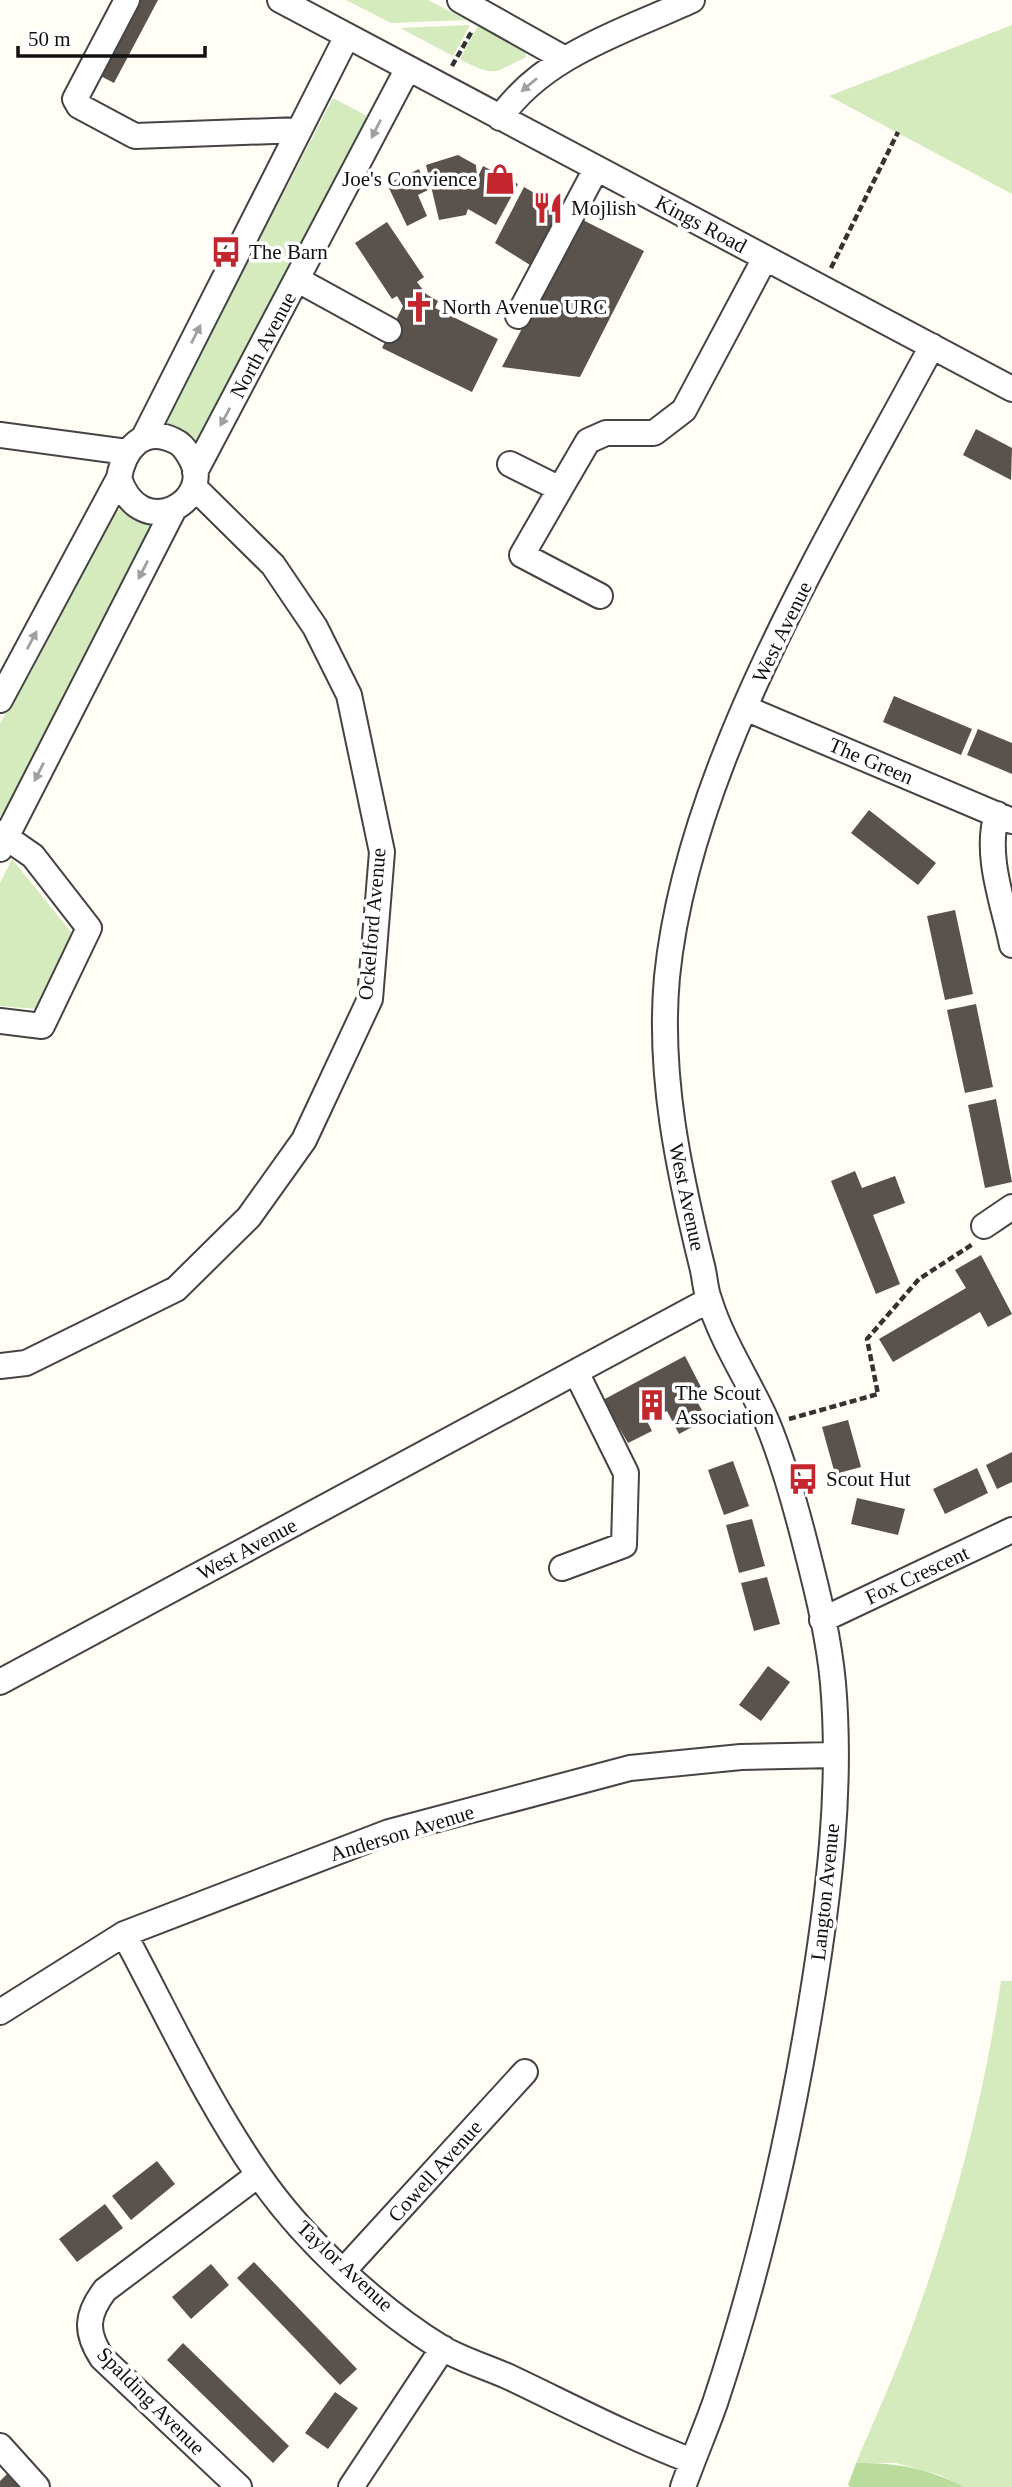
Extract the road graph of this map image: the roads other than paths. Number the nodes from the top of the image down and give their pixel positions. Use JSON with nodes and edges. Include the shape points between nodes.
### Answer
{"nodes":[{"id":1,"x":127,"y":0,"type":"edge"},
{"id":2,"x":280,"y":0,"type":"edge"},
{"id":3,"x":460,"y":0,"type":"edge"},
{"id":4,"x":692,"y":0,"type":"edge"},
{"id":5,"x":347,"y":36,"type":"junction"},
{"id":6,"x":565,"y":59,"type":"junction"},
{"id":7,"x":408,"y":68,"type":"junction"},
{"id":8,"x":500,"y":118,"type":"junction"},
{"id":9,"x":299,"y":130,"type":"junction"},
{"id":10,"x":596,"y":169,"type":"junction"},
{"id":11,"x":765,"y":258,"type":"junction"},
{"id":12,"x":298,"y":280,"type":"junction"},
{"id":13,"x":518,"y":316,"type":"dead end"},
{"id":14,"x":389,"y":330,"type":"dead end"},
{"id":15,"x":932,"y":346,"type":"junction"},
{"id":16,"x":1012,"y":389,"type":"edge"},
{"id":17,"x":0,"y":435,"type":"edge"},
{"id":18,"x":135,"y":445,"type":"junction"},
{"id":19,"x":510,"y":464,"type":"dead end"},
{"id":20,"x":119,"y":478,"type":"junction"},
{"id":21,"x":195,"y":479,"type":"junction"},
{"id":22,"x":560,"y":489,"type":"junction"},
{"id":23,"x":174,"y":509,"type":"junction"},
{"id":24,"x":600,"y":596,"type":"dead end"},
{"id":25,"x":0,"y":700,"type":"edge"},
{"id":26,"x":745,"y":708,"type":"junction"},
{"id":27,"x":1004,"y":818,"type":"edge"},
{"id":28,"x":2,"y":839,"type":"edge"},
{"id":29,"x":1012,"y":946,"type":"edge"},
{"id":30,"x":0,"y":1021,"type":"edge"},
{"id":31,"x":1010,"y":1214,"type":"edge"},
{"id":32,"x":984,"y":1226,"type":"road end"},
{"id":33,"x":709,"y":1300,"type":"junction"},
{"id":34,"x":0,"y":1366,"type":"edge"},
{"id":35,"x":576,"y":1372,"type":"junction"},
{"id":36,"x":1012,"y":1530,"type":"edge"},
{"id":37,"x":562,"y":1568,"type":"dead end"},
{"id":38,"x":822,"y":1620,"type":"junction"},
{"id":39,"x":0,"y":1682,"type":"edge"},
{"id":40,"x":835,"y":1755,"type":"junction"},
{"id":41,"x":124,"y":1934,"type":"junction"},
{"id":42,"x":0,"y":2012,"type":"edge"},
{"id":43,"x":525,"y":2071,"type":"dead end"},
{"id":44,"x":258,"y":2175,"type":"junction"},
{"id":45,"x":344,"y":2270,"type":"junction"},
{"id":46,"x":443,"y":2348,"type":"junction"},
{"id":47,"x":0,"y":2446,"type":"edge"},
{"id":48,"x":692,"y":2461,"type":"junction"},
{"id":49,"x":37,"y":2487,"type":"edge"},
{"id":50,"x":239,"y":2487,"type":"edge"},
{"id":51,"x":351,"y":2487,"type":"edge"},
{"id":52,"x":683,"y":2487,"type":"edge"}],
"edges":[{"from":1,"to":9,"type":"street","via":[[75,99],[79,106],[135,136]]},
{"from":2,"to":5,"type":"street","name":"Kings Road"},
{"from":3,"to":6,"type":"street"},
{"from":4,"to":6,"type":"street"},
{"from":5,"to":7,"type":"street","name":"Kings Road"},
{"from":5,"to":9,"type":"street"},
{"from":6,"to":8,"type":"street","one_way":true,"via":[[531,82]]},
{"from":7,"to":8,"type":"street","name":"Kings Road"},
{"from":7,"to":12,"type":"street","name":"North Avenue","one_way":true},
{"from":8,"to":10,"type":"street","name":"Kings Road"},
{"from":18,"to":9,"type":"street","one_way":true},
{"from":10,"to":11,"type":"street","name":"Kings Road"},
{"from":10,"to":13,"type":"street"},
{"from":11,"to":15,"type":"street","name":"Kings Road"},
{"from":11,"to":22,"type":"street","via":[[684,410],[654,433],[606,433],[588,442]]},
{"from":12,"to":14,"type":"street"},
{"from":12,"to":21,"type":"street","name":"North Avenue","one_way":true},
{"from":15,"to":16,"type":"street","name":"Kings Road"},
{"from":15,"to":26,"type":"street","name":"West Avenue","via":[[821,553]]},
{"from":17,"to":18,"type":"street"},
{"from":18,"to":20,"type":"street"},
{"from":18,"to":21,"type":"street","via":[[164,437],[177,441],[189,455]]},
{"from":19,"to":22,"type":"street"},
{"from":20,"to":23,"type":"street","via":[[125,494],[144,510]]},
{"from":25,"to":20,"type":"street","one_way":true},
{"from":21,"to":23,"type":"street","name":"North Avenue","via":[[183,503]]},
{"from":21,"to":34,"type":"street","name":"Ockelford Avenue","via":[[273,565],[315,628],[349,695],[382,852],[370,999],[304,1140],[249,1217],[176,1289],[26,1363]]},
{"from":22,"to":24,"type":"street","via":[[522,555]]},
{"from":23,"to":28,"type":"street","name":"North Avenue","one_way":true},
{"from":26,"to":27,"type":"street","name":"The Green"},
{"from":26,"to":33,"type":"street","name":"West Avenue","via":[[692,852],[679,899],[667,981],[666,1051],[674,1138]]},
{"from":27,"to":29,"type":"street","name":"The Green","via":[[992,838]]},
{"from":28,"to":30,"type":"street","name":"North Avenue","via":[[33,856],[89,928],[42,1026]]},
{"from":31,"to":32,"type":"street"},
{"from":33,"to":35,"type":"street","name":"West Avenue"},
{"from":33,"to":38,"type":"street","name":"Langton Avenue","via":[[768,1426],[802,1530]]},
{"from":35,"to":37,"type":"street","via":[[626,1473],[624,1545]]},
{"from":35,"to":39,"type":"street","name":"West Avenue"},
{"from":36,"to":38,"type":"street","name":"Fox Crescent"},
{"from":38,"to":40,"type":"street","name":"Langton Avenue","via":[[833,1682]]},
{"from":40,"to":41,"type":"street","name":"Anderson Avenue","via":[[741,1757],[631,1768],[389,1832]]},
{"from":40,"to":48,"type":"street","name":"Langton Avenue","via":[[829,1896],[783,2158],[755,2268]]},
{"from":41,"to":42,"type":"street","name":"Anderson Avenue"},
{"from":41,"to":44,"type":"street","name":"Taylor Avenue"},
{"from":43,"to":45,"type":"street","name":"Cowell Avenue"},
{"from":44,"to":45,"type":"street","name":"Taylor Avenue"},
{"from":44,"to":50,"type":"street","name":"Spalding Avenue","via":[[105,2290],[88,2322],[90,2340],[102,2358]]},
{"from":45,"to":46,"type":"street","name":"Taylor Avenue"},
{"from":46,"to":48,"type":"street","name":"Taylor Avenue"},
{"from":46,"to":51,"type":"street"},
{"from":47,"to":49,"type":"street"},
{"from":48,"to":52,"type":"street","name":"Langton Avenue"}]}
